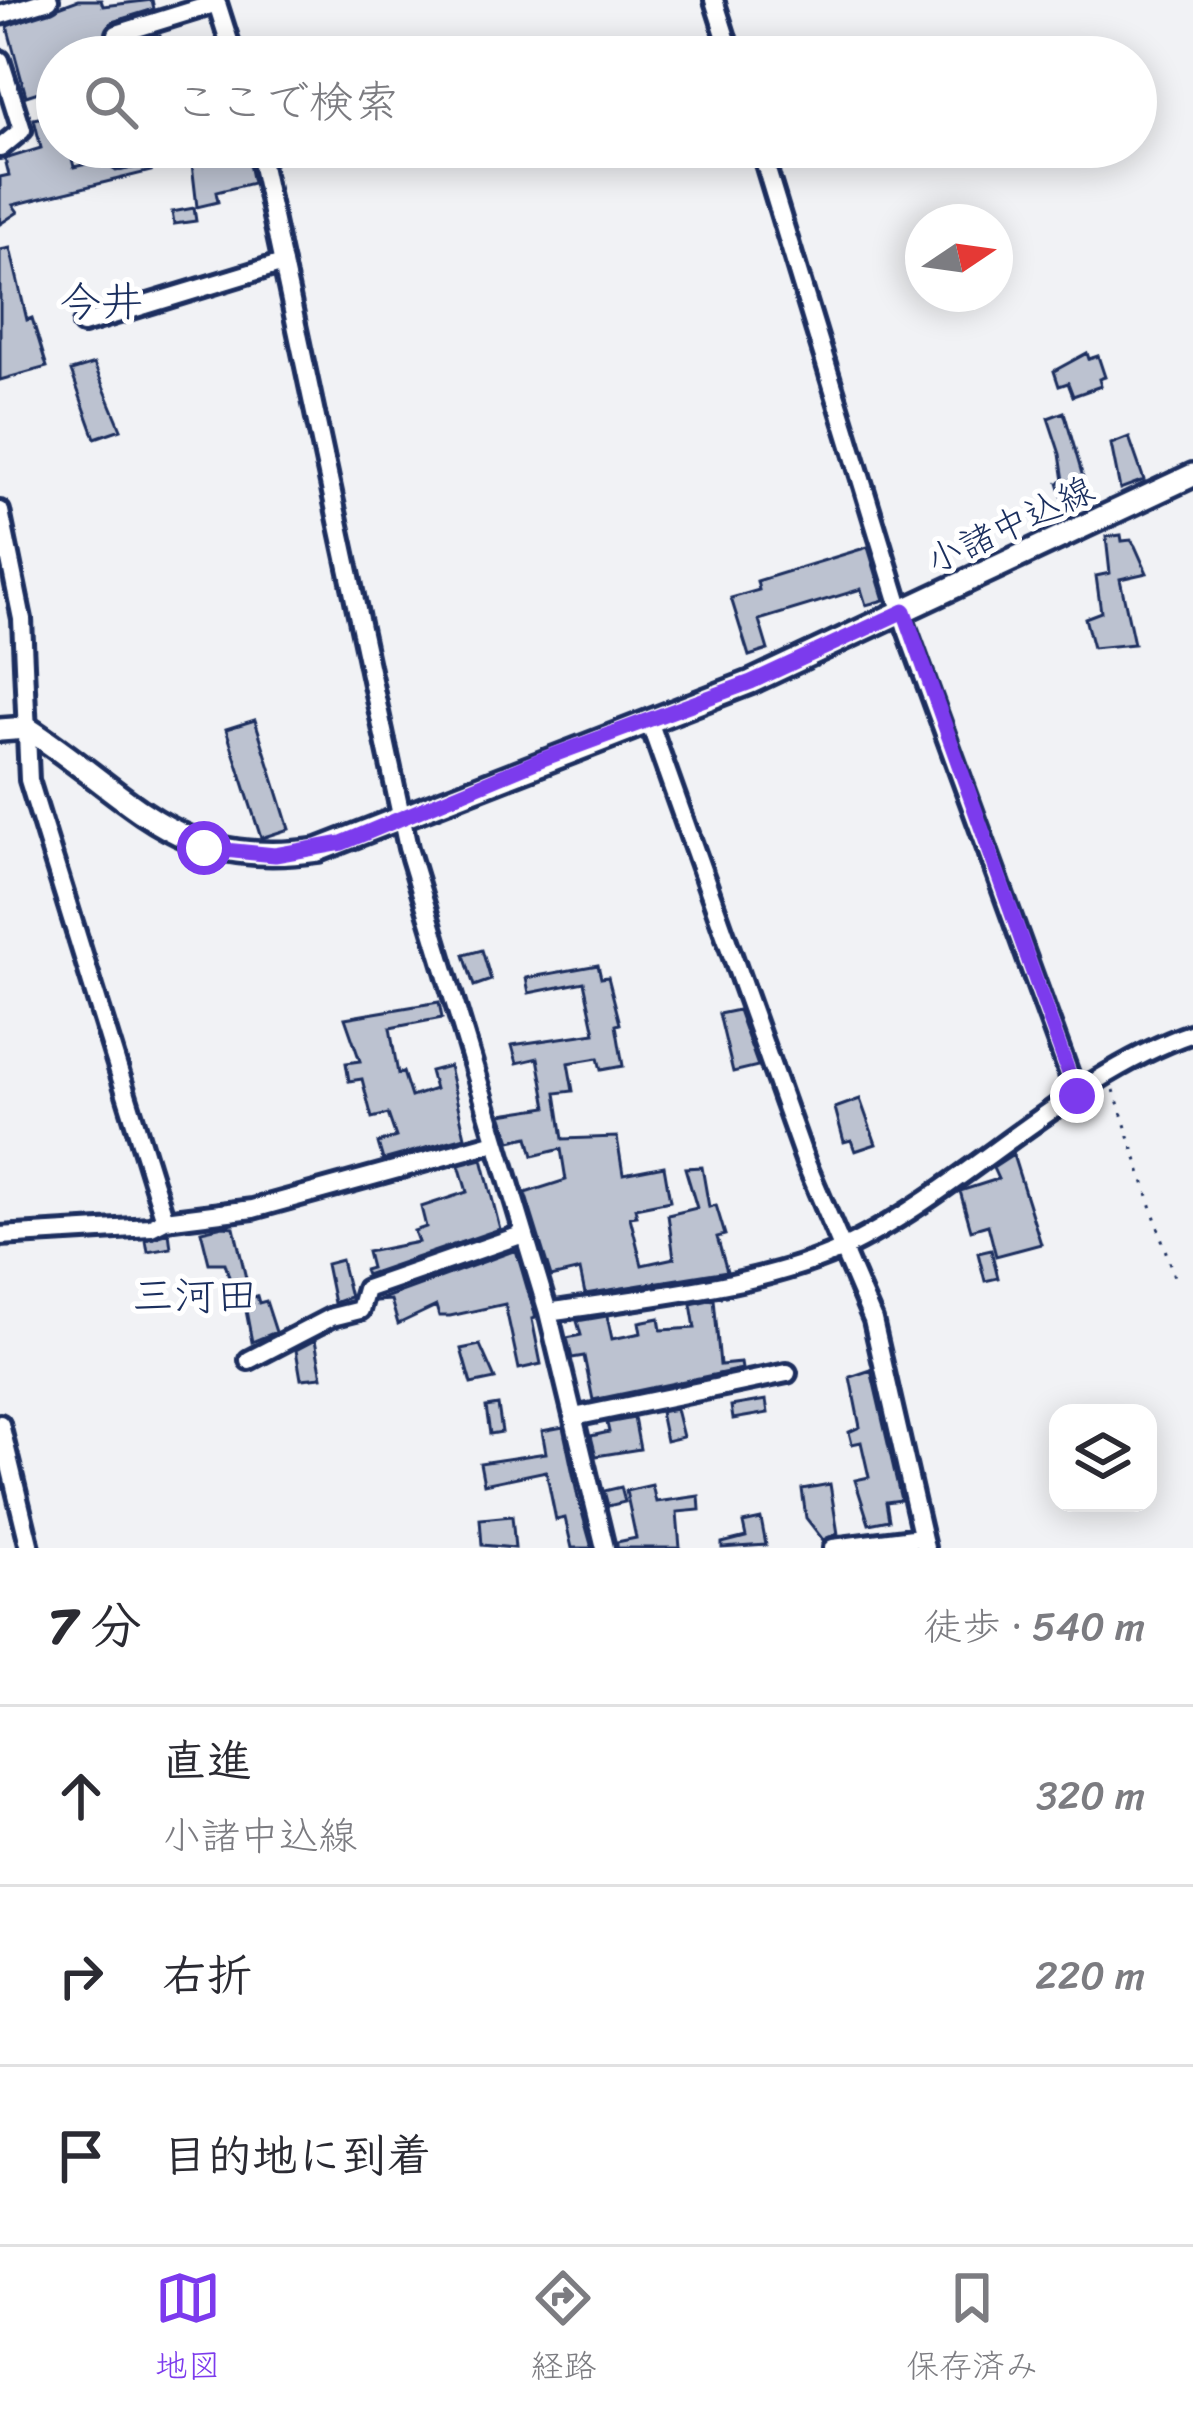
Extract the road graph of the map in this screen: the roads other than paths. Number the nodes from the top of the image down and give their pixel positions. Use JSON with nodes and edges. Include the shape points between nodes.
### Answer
{"nodes":[{"id":1,"x":49,"y":0,"type":"edge"},
{"id":2,"x":714,"y":0,"type":"edge"},
{"id":3,"x":216,"y":1,"type":"edge"},
{"id":4,"x":0,"y":15,"type":"edge"},
{"id":5,"x":117,"y":34,"type":"dead end"},
{"id":6,"x":227,"y":36,"type":"edge"},
{"id":7,"x":725,"y":36,"type":"edge"},
{"id":8,"x":0,"y":60,"type":"edge"},
{"id":9,"x":0,"y":148,"type":"edge"},
{"id":10,"x":263,"y":168,"type":"edge"},
{"id":11,"x":767,"y":168,"type":"edge"},
{"id":12,"x":283,"y":263,"type":"junction"},
{"id":13,"x":83,"y":324,"type":"dead end"},
{"id":14,"x":1193,"y":475,"type":"edge"},
{"id":15,"x":0,"y":511,"type":"edge"},
{"id":16,"x":904,"y":611,"type":"junction"},
{"id":17,"x":649,"y":721,"type":"junction"},
{"id":18,"x":27,"y":728,"type":"junction"},
{"id":19,"x":0,"y":730,"type":"edge"},
{"id":20,"x":402,"y":820,"type":"junction"},
{"id":21,"x":1193,"y":1033,"type":"edge"},
{"id":22,"x":1077,"y":1096,"type":"junction"},
{"id":23,"x":496,"y":1142,"type":"junction"},
{"id":24,"x":165,"y":1220,"type":"junction"},
{"id":25,"x":521,"y":1235,"type":"junction"},
{"id":26,"x":0,"y":1236,"type":"edge"},
{"id":27,"x":842,"y":1249,"type":"junction"},
{"id":28,"x":548,"y":1312,"type":"junction"},
{"id":29,"x":249,"y":1360,"type":"dead end"},
{"id":30,"x":787,"y":1373,"type":"dead end"},
{"id":31,"x":574,"y":1417,"type":"junction"},
{"id":32,"x":0,"y":1424,"type":"edge"},
{"id":33,"x":923,"y":1542,"type":"edge"},
{"id":34,"x":30,"y":1548,"type":"edge"},
{"id":35,"x":605,"y":1548,"type":"edge"},
{"id":36,"x":833,"y":1548,"type":"edge"}],
"edges":[{"from":1,"to":4,"type":"street"},
{"from":2,"to":7,"type":"street"},
{"from":3,"to":5,"type":"street"},
{"from":3,"to":6,"type":"street"},
{"from":8,"to":9,"type":"street","via":[[22,130]]},
{"from":10,"to":12,"type":"street"},
{"from":11,"to":16,"type":"street"},
{"from":12,"to":13,"type":"street"},
{"from":12,"to":20,"type":"street"},
{"from":14,"to":16,"type":"main road","name":"小諸中込線"},
{"from":15,"to":18,"type":"street","via":[[22,619]]},
{"from":16,"to":17,"type":"main road","name":"小諸中込線"},
{"from":16,"to":22,"type":"street"},
{"from":17,"to":20,"type":"main road","name":"小諸中込線"},
{"from":17,"to":27,"type":"street"},
{"from":18,"to":19,"type":"main road"},
{"from":18,"to":20,"type":"main road","name":"小諸中込線","via":[[179,836],[227,854],[318,850]]},
{"from":18,"to":24,"type":"street","via":[[29,780]]},
{"from":20,"to":23,"type":"street"},
{"from":21,"to":22,"type":"street"},
{"from":22,"to":27,"type":"street"},
{"from":23,"to":24,"type":"street","via":[[253,1209]]},
{"from":23,"to":25,"type":"street"},
{"from":24,"to":26,"type":"street"},
{"from":25,"to":28,"type":"street"},
{"from":25,"to":29,"type":"street","via":[[366,1289],[360,1310]]},
{"from":27,"to":28,"type":"street","via":[[717,1285]]},
{"from":27,"to":33,"type":"street","via":[[873,1320]]},
{"from":28,"to":31,"type":"street"},
{"from":30,"to":31,"type":"street"},
{"from":31,"to":35,"type":"street"},
{"from":32,"to":34,"type":"street"},
{"from":33,"to":36,"type":"street"}]}
